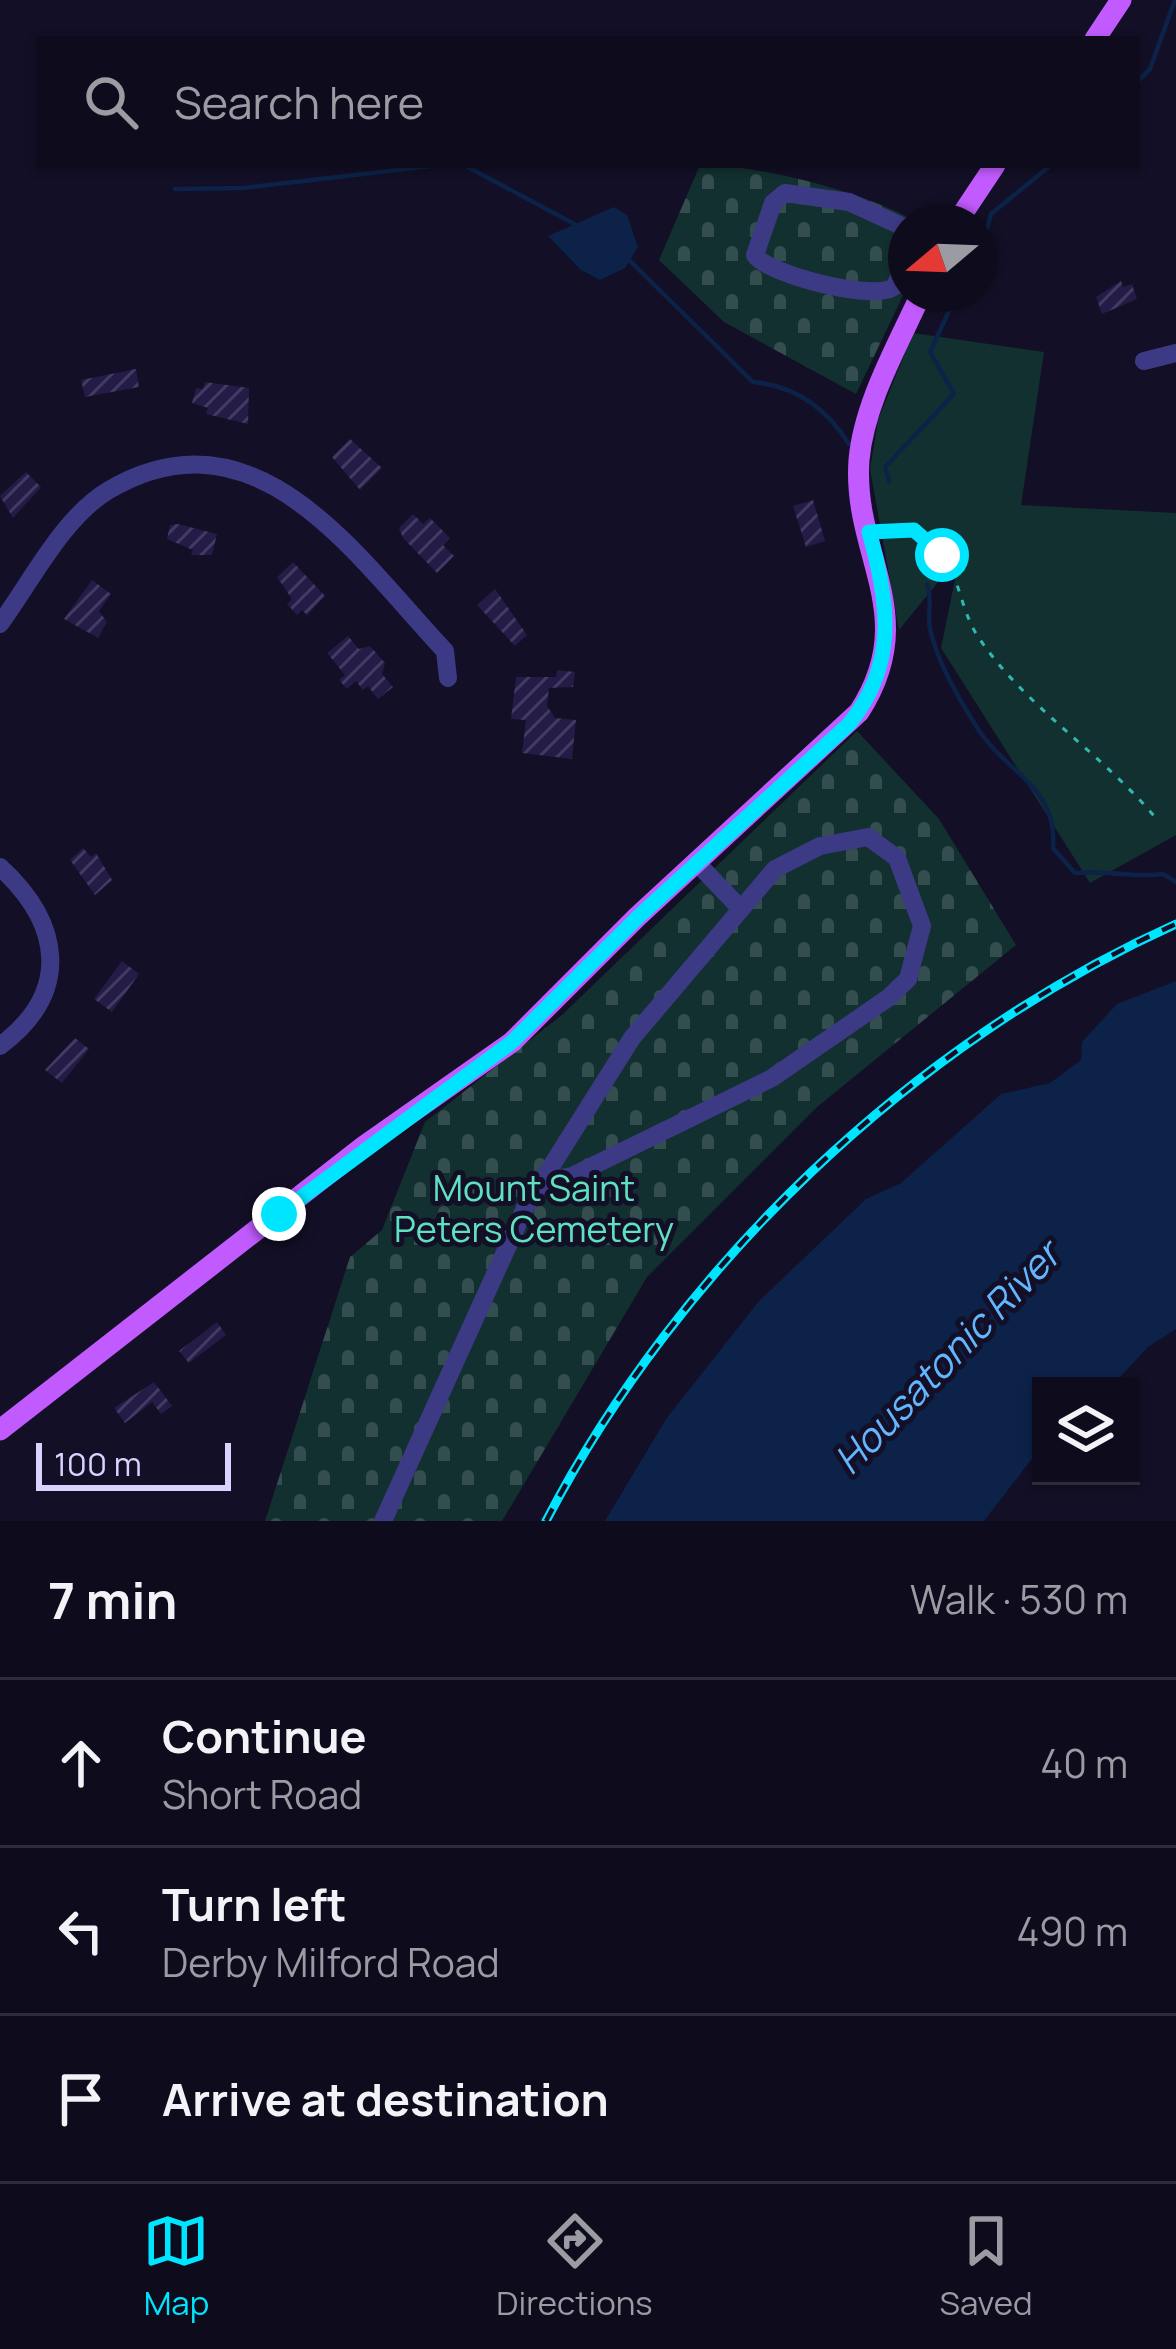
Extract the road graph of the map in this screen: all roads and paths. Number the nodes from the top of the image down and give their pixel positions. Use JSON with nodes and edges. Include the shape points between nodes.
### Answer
{"nodes":[{"id":1,"x":1121,"y":0,"type":"edge"},
{"id":2,"x":1097,"y":36,"type":"edge"},
{"id":3,"x":993,"y":168,"type":"edge"},
{"id":4,"x":968,"y":204,"type":"edge"},
{"id":5,"x":888,"y":220,"type":"edge"},
{"id":6,"x":888,"y":289,"type":"edge"},
{"id":7,"x":914,"y":312,"type":"edge"},
{"id":8,"x":1176,"y":353,"type":"edge"},
{"id":9,"x":1144,"y":361,"type":"dead end"},
{"id":10,"x":869,"y":532,"type":"junction"},
{"id":11,"x":0,"y":624,"type":"edge"},
{"id":12,"x":448,"y":677,"type":"dead end"},
{"id":13,"x":1159,"y":822,"type":"dead end"},
{"id":14,"x":696,"y":862,"type":"junction"},
{"id":15,"x":0,"y":867,"type":"edge"},
{"id":16,"x":741,"y":909,"type":"junction"},
{"id":17,"x":0,"y":1046,"type":"edge"},
{"id":18,"x":538,"y":1182,"type":"junction"},
{"id":19,"x":0,"y":1430,"type":"edge"},
{"id":20,"x":383,"y":1521,"type":"edge"}],
"edges":[{"from":1,"to":2,"type":"main road"},
{"from":3,"to":4,"type":"main road"},
{"from":5,"to":6,"type":"street","via":[[849,202],[784,193],[755,255],[770,269],[876,295]]},
{"from":7,"to":10,"type":"main road","via":[[861,444]]},
{"from":8,"to":9,"type":"street"},
{"from":10,"to":13,"type":"path","via":[[914,530],[933,544],[954,569],[974,631],[994,657],[1123,777]]},
{"from":10,"to":14,"type":"main road","via":[[888,630],[869,697]]},
{"from":11,"to":12,"type":"street","via":[[80,515],[109,490],[160,471],[223,466],[298,496],[445,651]]},
{"from":14,"to":16,"type":"street"},
{"from":14,"to":19,"type":"main road","via":[[512,1042]]},
{"from":15,"to":17,"type":"street","via":[[33,901],[51,966],[35,1015]]},
{"from":16,"to":18,"type":"street","via":[[632,1038]]},
{"from":16,"to":18,"type":"street","via":[[775,869],[820,846],[868,837],[897,858],[922,926],[908,979],[772,1078],[572,1176]]},
{"from":18,"to":20,"type":"street"}]}
